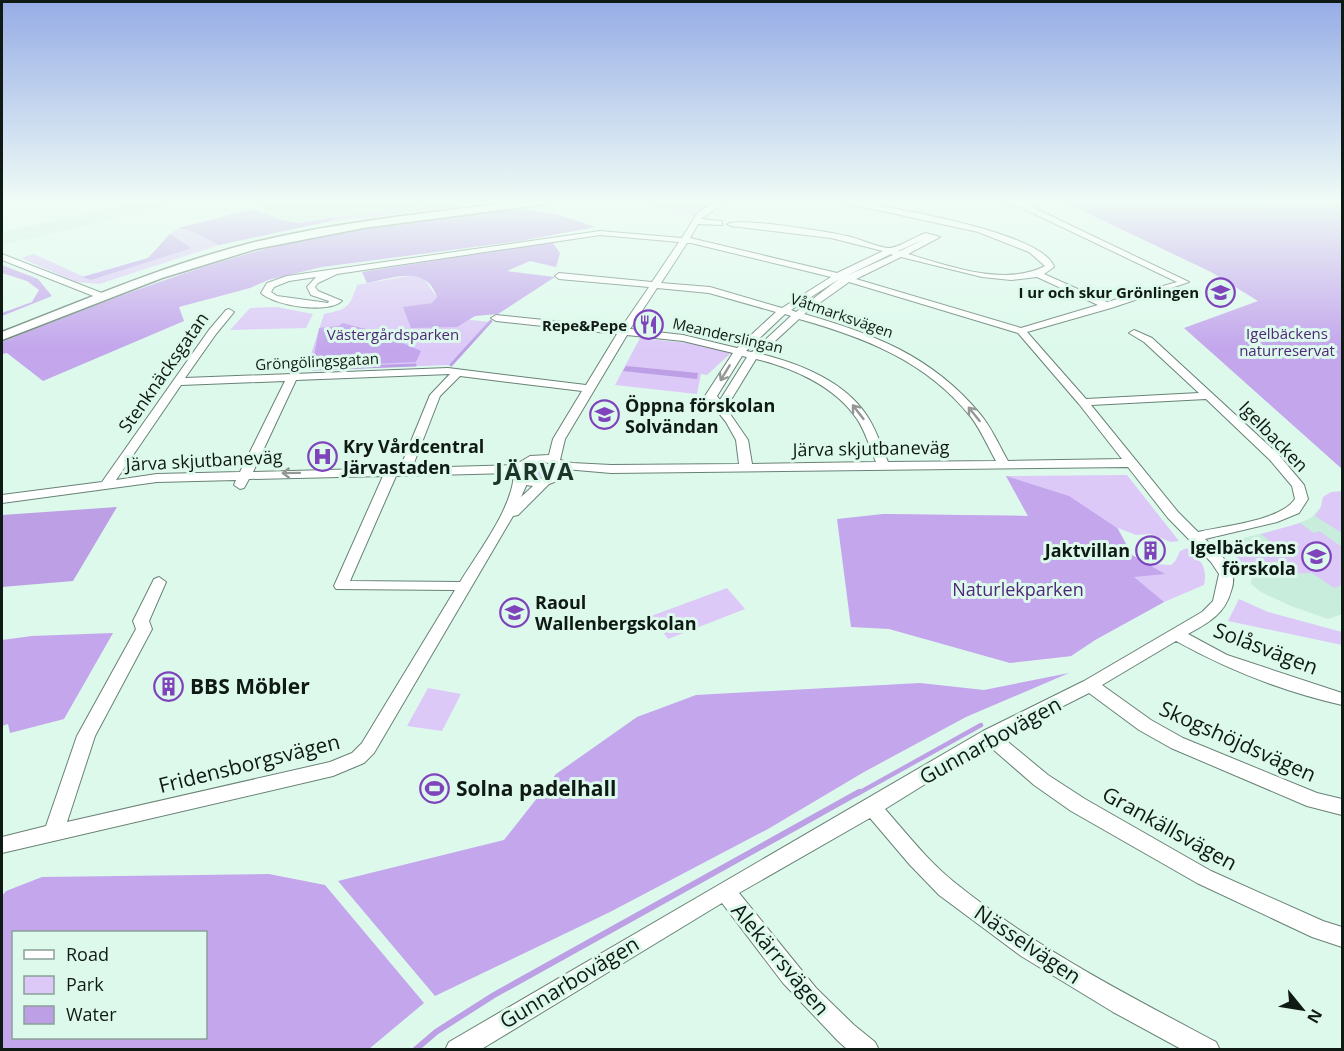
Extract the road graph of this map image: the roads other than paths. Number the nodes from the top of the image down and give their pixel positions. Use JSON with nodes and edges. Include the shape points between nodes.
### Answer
{"nodes":[{"id":1,"x":221,"y":250,"type":"edge"},
{"id":2,"x":241,"y":250,"type":"edge"},
{"id":3,"x":482,"y":250,"type":"edge"},
{"id":4,"x":679,"y":250,"type":"edge"},
{"id":5,"x":727,"y":250,"type":"edge"},
{"id":6,"x":887,"y":250,"type":"edge"},
{"id":7,"x":908,"y":250,"type":"edge"},
{"id":8,"x":1030,"y":250,"type":"edge"},
{"id":9,"x":1119,"y":250,"type":"edge"},
{"id":10,"x":890,"y":251,"type":"junction"},
{"id":11,"x":900,"y":254,"type":"junction"},
{"id":12,"x":2,"y":257,"type":"edge"},
{"id":13,"x":335,"y":272,"type":"junction"},
{"id":14,"x":1037,"y":274,"type":"junction"},
{"id":15,"x":559,"y":276,"type":"dead end"},
{"id":16,"x":837,"y":276,"type":"junction"},
{"id":17,"x":848,"y":280,"type":"junction"},
{"id":18,"x":657,"y":285,"type":"junction"},
{"id":19,"x":98,"y":295,"type":"junction"},
{"id":20,"x":1108,"y":306,"type":"junction"},
{"id":21,"x":784,"y":311,"type":"junction"},
{"id":22,"x":230,"y":312,"type":"dead end"},
{"id":23,"x":797,"y":315,"type":"junction"},
{"id":24,"x":496,"y":318,"type":"dead end"},
{"id":25,"x":3,"y":321,"type":"edge"},
{"id":26,"x":624,"y":331,"type":"junction"},
{"id":27,"x":1021,"y":331,"type":"junction"},
{"id":28,"x":1134,"y":333,"type":"dead end"},
{"id":29,"x":2,"y":336,"type":"edge"},
{"id":30,"x":740,"y":350,"type":"junction"},
{"id":31,"x":755,"y":354,"type":"junction"},
{"id":32,"x":458,"y":372,"type":"junction"},
{"id":33,"x":292,"y":377,"type":"junction"},
{"id":34,"x":177,"y":382,"type":"junction"},
{"id":35,"x":590,"y":389,"type":"junction"},
{"id":36,"x":1209,"y":396,"type":"junction"},
{"id":37,"x":1083,"y":402,"type":"junction"},
{"id":38,"x":721,"y":406,"type":"junction"},
{"id":39,"x":559,"y":439,"type":"junction"},
{"id":40,"x":535,"y":459,"type":"junction"},
{"id":41,"x":1132,"y":463,"type":"junction"},
{"id":42,"x":1004,"y":464,"type":"junction"},
{"id":43,"x":883,"y":465,"type":"junction"},
{"id":44,"x":562,"y":468,"type":"junction"},
{"id":45,"x":746,"y":468,"type":"junction"},
{"id":46,"x":398,"y":471,"type":"junction"},
{"id":47,"x":520,"y":473,"type":"junction"},
{"id":48,"x":243,"y":480,"type":"junction"},
{"id":49,"x":543,"y":483,"type":"junction"},
{"id":50,"x":107,"y":484,"type":"junction"},
{"id":51,"x":2,"y":500,"type":"edge"},
{"id":52,"x":504,"y":521,"type":"junction"},
{"id":53,"x":1195,"y":537,"type":"junction"},
{"id":54,"x":159,"y":582,"type":"dead end"},
{"id":55,"x":456,"y":585,"type":"dead end"},
{"id":56,"x":1176,"y":634,"type":"junction"},
{"id":57,"x":1090,"y":685,"type":"junction"},
{"id":58,"x":1342,"y":699,"type":"edge"},
{"id":59,"x":989,"y":736,"type":"junction"},
{"id":60,"x":872,"y":807,"type":"junction"},
{"id":61,"x":1342,"y":807,"type":"edge"},
{"id":62,"x":54,"y":832,"type":"junction"},
{"id":63,"x":2,"y":845,"type":"edge"},
{"id":64,"x":725,"y":890,"type":"junction"},
{"id":65,"x":1342,"y":938,"type":"edge"},
{"id":66,"x":457,"y":1050,"type":"edge"},
{"id":67,"x":867,"y":1050,"type":"edge"},
{"id":68,"x":1208,"y":1050,"type":"edge"}],
"edges":[{"from":1,"to":19,"type":"main road","via":[[168,265]]},
{"from":2,"to":19,"type":"main road"},
{"from":3,"to":13,"type":"street"},
{"from":4,"to":18,"type":"street"},
{"from":5,"to":16,"type":"street"},
{"from":6,"to":10,"type":"street"},
{"from":7,"to":11,"type":"street"},
{"from":8,"to":14,"type":"street","via":[[1049,263],[1045,272]]},
{"from":9,"to":20,"type":"street","via":[[1185,282]]},
{"from":10,"to":11,"type":"street"},
{"from":10,"to":16,"type":"street"},
{"from":11,"to":14,"type":"street","via":[[998,277]]},
{"from":11,"to":17,"type":"street"},
{"from":12,"to":19,"type":"street"},
{"from":13,"to":13,"type":"street","via":[[311,287],[314,293],[337,301],[330,305],[274,298],[266,293],[270,285],[278,282]]},
{"from":14,"to":20,"type":"street"},
{"from":15,"to":18,"type":"street"},
{"from":16,"to":17,"type":"street"},
{"from":16,"to":21,"type":"street"},
{"from":17,"to":23,"type":"street"},
{"from":17,"to":27,"type":"street"},
{"from":18,"to":21,"type":"street","name":"Våtmarksvägen","via":[[710,290]]},
{"from":18,"to":26,"type":"street"},
{"from":19,"to":25,"type":"main road"},
{"from":19,"to":29,"type":"main road"},
{"from":20,"to":27,"type":"street"},
{"from":21,"to":23,"type":"street","name":"Våtmarksvägen"},
{"from":21,"to":30,"type":"street"},
{"from":22,"to":34,"type":"street","name":"Stenknäcksgatan"},
{"from":23,"to":31,"type":"street"},
{"from":42,"to":23,"type":"street","name":"Våtmarksvägen","one_way":true,"via":[[977,417],[925,367],[865,336]]},
{"from":24,"to":26,"type":"street"},
{"from":26,"to":30,"type":"street","name":"Meanderslingan"},
{"from":26,"to":35,"type":"street"},
{"from":27,"to":37,"type":"street","name":"Gunnarbovägen"},
{"from":28,"to":36,"type":"street","name":"Igelbacken","via":[[1148,340]]},
{"from":30,"to":31,"type":"street","name":"Meanderslingan"},
{"from":30,"to":38,"type":"street","one_way":true,"via":[[711,396]]},
{"from":31,"to":38,"type":"street"},
{"from":43,"to":31,"type":"street","name":"Meanderslingan","one_way":true,"via":[[864,420],[843,394],[788,364]]},
{"from":32,"to":33,"type":"street","name":"Gröngölingsgatan"},
{"from":32,"to":35,"type":"street"},
{"from":32,"to":46,"type":"street","via":[[435,395]]},
{"from":33,"to":34,"type":"street","name":"Gröngölingsgatan"},
{"from":33,"to":48,"type":"street"},
{"from":34,"to":50,"type":"street","name":"Stenknäcksgatan"},
{"from":35,"to":39,"type":"street"},
{"from":36,"to":37,"type":"street"},
{"from":36,"to":53,"type":"street","name":"Igelbacken","via":[[1288,471],[1302,499],[1294,510],[1272,519]]},
{"from":37,"to":41,"type":"street","name":"Gunnarbovägen"},
{"from":38,"to":45,"type":"street","via":[[742,440]]},
{"from":39,"to":40,"type":"street"},
{"from":39,"to":44,"type":"street"},
{"from":40,"to":44,"type":"street"},
{"from":40,"to":47,"type":"street","via":[[524,462]]},
{"from":41,"to":42,"type":"street","name":"Järva skjutbaneväg"},
{"from":41,"to":53,"type":"street","name":"Gunnarbovägen"},
{"from":42,"to":43,"type":"street","name":"Järva skjutbaneväg"},
{"from":43,"to":45,"type":"street","name":"Järva skjutbaneväg"},
{"from":44,"to":45,"type":"street","name":"Järva skjutbaneväg"},
{"from":44,"to":49,"type":"street","name":"Fridensborgsvägen"},
{"from":46,"to":47,"type":"street","name":"Järva skjutbaneväg"},
{"from":46,"to":48,"type":"street","name":"Järva skjutbaneväg","one_way":true},
{"from":46,"to":55,"type":"street","via":[[341,586]]},
{"from":47,"to":49,"type":"street","name":"Järva skjutbaneväg","via":[[532,482]]},
{"from":47,"to":52,"type":"street","name":"Fridensborgsvägen","via":[[520,486]]},
{"from":48,"to":50,"type":"street","name":"Järva skjutbaneväg","via":[[157,478]]},
{"from":49,"to":52,"type":"street","name":"Fridensborgsvägen"},
{"from":50,"to":51,"type":"street","name":"Järva skjutbaneväg"},
{"from":52,"to":62,"type":"street","name":"Fridensborgsvägen","via":[[368,748],[358,758],[333,769]]},
{"from":53,"to":56,"type":"street","name":"Gunnarbovägen","via":[[1218,559],[1226,574],[1226,587],[1220,603],[1207,616]]},
{"from":54,"to":62,"type":"street","via":[[141,621],[144,629],[86,736]]},
{"from":56,"to":57,"type":"street","name":"Gunnarbovägen"},
{"from":56,"to":58,"type":"street","name":"Solåsvägen","via":[[1221,659]]},
{"from":57,"to":59,"type":"street","name":"Gunnarbovägen"},
{"from":57,"to":61,"type":"street","name":"Skogshöjdsvägen","via":[[1145,725],[1177,742],[1314,800]]},
{"from":59,"to":60,"type":"street","name":"Gunnarbovägen"},
{"from":59,"to":65,"type":"street","name":"Grankällsvägen","via":[[1069,799],[1204,877]]},
{"from":60,"to":64,"type":"street","name":"Gunnarbovägen"},
{"from":60,"to":68,"type":"street","name":"Nässelvägen","via":[[946,888],[1029,950]]},
{"from":62,"to":63,"type":"street","name":"Fridensborgsvägen"},
{"from":64,"to":66,"type":"street","name":"Gunnarbovägen"},
{"from":64,"to":67,"type":"street","name":"Alekärrsvägen","via":[[792,979]]}]}
